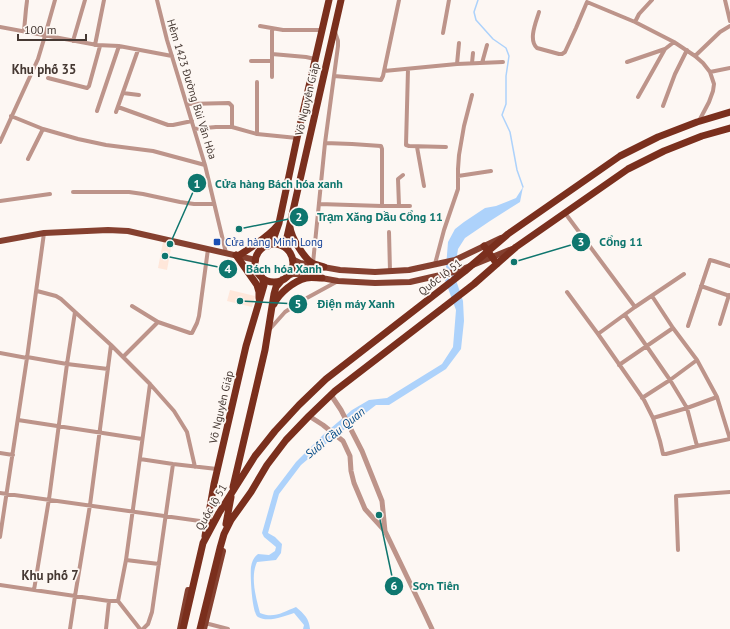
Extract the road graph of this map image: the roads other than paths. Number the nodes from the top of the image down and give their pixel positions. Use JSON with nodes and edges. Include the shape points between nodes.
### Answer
{"nodes":[{"id":1,"x":55,"y":0,"type":"edge"},
{"id":2,"x":85,"y":0,"type":"edge"},
{"id":3,"x":104,"y":0,"type":"edge"},
{"id":4,"x":157,"y":0,"type":"edge"},
{"id":5,"x":329,"y":0,"type":"edge"},
{"id":6,"x":341,"y":0,"type":"edge"},
{"id":7,"x":399,"y":0,"type":"edge"},
{"id":8,"x":449,"y":0,"type":"edge"},
{"id":9,"x":652,"y":0,"type":"edge"},
{"id":10,"x":725,"y":0,"type":"edge"},
{"id":11,"x":28,"y":1,"type":"edge"},
{"id":12,"x":587,"y":1,"type":"edge"},
{"id":13,"x":539,"y":12,"type":"dead end"},
{"id":14,"x":730,"y":21,"type":"edge"},
{"id":15,"x":635,"y":22,"type":"junction"},
{"id":16,"x":0,"y":26,"type":"edge"},
{"id":17,"x":260,"y":26,"type":"dead end"},
{"id":18,"x":730,"y":26,"type":"edge"},
{"id":19,"x":272,"y":29,"type":"junction"},
{"id":20,"x":322,"y":30,"type":"junction"},
{"id":21,"x":334,"y":30,"type":"junction"},
{"id":22,"x":24,"y":31,"type":"junction"},
{"id":23,"x":443,"y":34,"type":"dead end"},
{"id":24,"x":46,"y":35,"type":"junction"},
{"id":25,"x":73,"y":41,"type":"junction"},
{"id":26,"x":674,"y":42,"type":"junction"},
{"id":27,"x":460,"y":43,"type":"dead end"},
{"id":28,"x":95,"y":45,"type":"junction"},
{"id":29,"x":487,"y":45,"type":"dead end"},
{"id":30,"x":100,"y":46,"type":"junction"},
{"id":31,"x":119,"y":46,"type":"junction"},
{"id":32,"x":665,"y":49,"type":"junction"},
{"id":33,"x":138,"y":50,"type":"junction"},
{"id":34,"x":687,"y":50,"type":"junction"},
{"id":35,"x":473,"y":52,"type":"dead end"},
{"id":36,"x":272,"y":54,"type":"junction"},
{"id":37,"x":172,"y":56,"type":"junction"},
{"id":38,"x":695,"y":56,"type":"junction"},
{"id":39,"x":315,"y":59,"type":"junction"},
{"id":40,"x":252,"y":60,"type":"dead end"},
{"id":41,"x":272,"y":61,"type":"junction"},
{"id":42,"x":482,"y":62,"type":"junction"},
{"id":43,"x":503,"y":62,"type":"dead end"},
{"id":44,"x":627,"y":62,"type":"dead end"},
{"id":45,"x":472,"y":63,"type":"junction"},
{"id":46,"x":457,"y":64,"type":"junction"},
{"id":47,"x":730,"y":68,"type":"edge"},
{"id":48,"x":408,"y":69,"type":"junction"},
{"id":49,"x":384,"y":71,"type":"junction"},
{"id":50,"x":710,"y":72,"type":"junction"},
{"id":51,"x":334,"y":76,"type":"junction"},
{"id":52,"x":272,"y":77,"type":"dead end"},
{"id":53,"x":48,"y":78,"type":"dead end"},
{"id":54,"x":257,"y":82,"type":"dead end"},
{"id":55,"x":123,"y":93,"type":"junction"},
{"id":56,"x":139,"y":94,"type":"dead end"},
{"id":57,"x":472,"y":95,"type":"dead end"},
{"id":58,"x":638,"y":98,"type":"dead end"},
{"id":59,"x":187,"y":104,"type":"junction"},
{"id":60,"x":663,"y":106,"type":"dead end"},
{"id":61,"x":118,"y":107,"type":"junction"},
{"id":62,"x":97,"y":111,"type":"dead end"},
{"id":63,"x":116,"y":112,"type":"dead end"},
{"id":64,"x":730,"y":112,"type":"edge"},
{"id":65,"x":11,"y":116,"type":"junction"},
{"id":66,"x":192,"y":121,"type":"junction"},
{"id":67,"x":698,"y":121,"type":"junction"},
{"id":68,"x":232,"y":127,"type":"junction"},
{"id":69,"x":730,"y":128,"type":"edge"},
{"id":70,"x":43,"y":129,"type":"junction"},
{"id":71,"x":194,"y":129,"type":"junction"},
{"id":72,"x":257,"y":134,"type":"junction"},
{"id":73,"x":297,"y":138,"type":"junction"},
{"id":74,"x":0,"y":142,"type":"edge"},
{"id":75,"x":325,"y":143,"type":"junction"},
{"id":76,"x":417,"y":146,"type":"junction"},
{"id":77,"x":446,"y":147,"type":"dead end"},
{"id":78,"x":28,"y":159,"type":"dead end"},
{"id":79,"x":205,"y":165,"type":"junction"},
{"id":80,"x":491,"y":171,"type":"dead end"},
{"id":81,"x":403,"y":175,"type":"dead end"},
{"id":82,"x":458,"y":176,"type":"junction"},
{"id":83,"x":424,"y":186,"type":"dead end"},
{"id":84,"x":73,"y":192,"type":"dead end"},
{"id":85,"x":50,"y":194,"type":"dead end"},
{"id":86,"x":0,"y":201,"type":"edge"},
{"id":87,"x":214,"y":204,"type":"junction"},
{"id":88,"x":318,"y":204,"type":"junction"},
{"id":89,"x":382,"y":206,"type":"junction"},
{"id":90,"x":399,"y":206,"type":"junction"},
{"id":91,"x":410,"y":206,"type":"dead end"},
{"id":92,"x":565,"y":213,"type":"junction"},
{"id":93,"x":279,"y":223,"type":"junction"},
{"id":94,"x":290,"y":225,"type":"junction"},
{"id":95,"x":389,"y":232,"type":"dead end"},
{"id":96,"x":44,"y":233,"type":"junction"},
{"id":97,"x":0,"y":241,"type":"edge"},
{"id":98,"x":268,"y":246,"type":"junction"},
{"id":99,"x":516,"y":247,"type":"junction"},
{"id":100,"x":208,"y":249,"type":"junction"},
{"id":101,"x":288,"y":250,"type":"junction"},
{"id":102,"x":488,"y":252,"type":"junction"},
{"id":103,"x":226,"y":253,"type":"junction"},
{"id":104,"x":237,"y":255,"type":"junction"},
{"id":105,"x":292,"y":259,"type":"junction"},
{"id":106,"x":256,"y":260,"type":"junction"},
{"id":107,"x":313,"y":263,"type":"junction"},
{"id":108,"x":437,"y":264,"type":"junction"},
{"id":109,"x":497,"y":264,"type":"junction"},
{"id":110,"x":730,"y":266,"type":"edge"},
{"id":111,"x":324,"y":267,"type":"junction"},
{"id":112,"x":390,"y":271,"type":"junction"},
{"id":113,"x":461,"y":271,"type":"junction"},
{"id":114,"x":684,"y":274,"type":"dead end"},
{"id":115,"x":262,"y":277,"type":"junction"},
{"id":116,"x":285,"y":278,"type":"junction"},
{"id":117,"x":322,"y":278,"type":"junction"},
{"id":118,"x":338,"y":281,"type":"junction"},
{"id":119,"x":701,"y":286,"type":"junction"},
{"id":120,"x":37,"y":291,"type":"junction"},
{"id":121,"x":567,"y":292,"type":"dead end"},
{"id":122,"x":730,"y":295,"type":"edge"},
{"id":123,"x":652,"y":296,"type":"junction"},
{"id":124,"x":259,"y":302,"type":"junction"},
{"id":125,"x":132,"y":306,"type":"dead end"},
{"id":126,"x":635,"y":307,"type":"junction"},
{"id":127,"x":76,"y":312,"type":"junction"},
{"id":128,"x":271,"y":314,"type":"junction"},
{"id":129,"x":625,"y":315,"type":"junction"},
{"id":130,"x":158,"y":322,"type":"junction"},
{"id":131,"x":720,"y":324,"type":"dead end"},
{"id":132,"x":688,"y":326,"type":"dead end"},
{"id":133,"x":673,"y":328,"type":"junction"},
{"id":134,"x":268,"y":331,"type":"junction"},
{"id":135,"x":598,"y":334,"type":"junction"},
{"id":136,"x":111,"y":345,"type":"junction"},
{"id":137,"x":646,"y":346,"type":"junction"},
{"id":138,"x":0,"y":354,"type":"edge"},
{"id":139,"x":27,"y":357,"type":"junction"},
{"id":140,"x":123,"y":357,"type":"junction"},
{"id":141,"x":697,"y":360,"type":"junction"},
{"id":142,"x":67,"y":364,"type":"junction"},
{"id":143,"x":620,"y":365,"type":"junction"},
{"id":144,"x":108,"y":369,"type":"junction"},
{"id":145,"x":670,"y":380,"type":"junction"},
{"id":146,"x":150,"y":384,"type":"junction"},
{"id":147,"x":331,"y":395,"type":"junction"},
{"id":148,"x":717,"y":397,"type":"junction"},
{"id":149,"x":642,"y":398,"type":"junction"},
{"id":150,"x":686,"y":408,"type":"junction"},
{"id":151,"x":309,"y":416,"type":"junction"},
{"id":152,"x":653,"y":418,"type":"junction"},
{"id":153,"x":18,"y":420,"type":"junction"},
{"id":154,"x":59,"y":427,"type":"junction"},
{"id":155,"x":100,"y":432,"type":"junction"},
{"id":156,"x":142,"y":439,"type":"junction"},
{"id":157,"x":730,"y":439,"type":"edge"},
{"id":158,"x":697,"y":446,"type":"junction"},
{"id":159,"x":0,"y":453,"type":"edge"},
{"id":160,"x":13,"y":455,"type":"junction"},
{"id":161,"x":140,"y":459,"type":"junction"},
{"id":162,"x":173,"y":464,"type":"junction"},
{"id":163,"x":195,"y":467,"type":"junction"},
{"id":164,"x":218,"y":469,"type":"junction"},
{"id":165,"x":232,"y":492,"type":"junction"},
{"id":166,"x":730,"y":492,"type":"edge"},
{"id":167,"x":0,"y":493,"type":"edge"},
{"id":168,"x":7,"y":494,"type":"junction"},
{"id":169,"x":49,"y":499,"type":"junction"},
{"id":170,"x":90,"y":505,"type":"junction"},
{"id":171,"x":210,"y":506,"type":"junction"},
{"id":172,"x":228,"y":511,"type":"junction"},
{"id":173,"x":132,"y":512,"type":"junction"},
{"id":174,"x":166,"y":516,"type":"junction"},
{"id":175,"x":207,"y":522,"type":"junction"},
{"id":176,"x":385,"y":531,"type":"junction"},
{"id":177,"x":224,"y":534,"type":"junction"},
{"id":178,"x":0,"y":537,"type":"edge"},
{"id":179,"x":203,"y":544,"type":"junction"},
{"id":180,"x":224,"y":544,"type":"junction"},
{"id":181,"x":678,"y":550,"type":"dead end"},
{"id":182,"x":126,"y":560,"type":"junction"},
{"id":183,"x":159,"y":564,"type":"junction"},
{"id":184,"x":0,"y":584,"type":"edge"},
{"id":185,"x":34,"y":590,"type":"junction"},
{"id":186,"x":75,"y":596,"type":"junction"},
{"id":187,"x":118,"y":601,"type":"junction"},
{"id":188,"x":110,"y":602,"type":"junction"},
{"id":189,"x":205,"y":626,"type":"edge"},
{"id":190,"x":70,"y":629,"type":"edge"},
{"id":191,"x":106,"y":629,"type":"edge"},
{"id":192,"x":142,"y":629,"type":"edge"},
{"id":193,"x":180,"y":629,"type":"edge"},
{"id":194,"x":183,"y":629,"type":"edge"},
{"id":195,"x":200,"y":629,"type":"edge"},
{"id":196,"x":228,"y":629,"type":"edge"},
{"id":197,"x":432,"y":629,"type":"edge"}],
"edges":[{"from":1,"to":24,"type":"street"},
{"from":2,"to":25,"type":"street"},
{"from":3,"to":28,"type":"street"},
{"from":4,"to":37,"type":"street","name":"Hẻm 1423 Đường Bùi Văn Hòa"},
{"from":5,"to":20,"type":"highway","name":"Võ Nguyên Giáp"},
{"from":6,"to":21,"type":"highway","name":"Võ Nguyên Giáp"},
{"from":7,"to":49,"type":"street"},
{"from":8,"to":23,"type":"street"},
{"from":9,"to":15,"type":"street"},
{"from":10,"to":14,"type":"street"},
{"from":11,"to":22,"type":"street"},
{"from":12,"to":13,"type":"street","via":[[568,48],[562,54],[535,46],[534,27]]},
{"from":12,"to":15,"type":"street"},
{"from":15,"to":26,"type":"street"},
{"from":16,"to":22,"type":"street"},
{"from":17,"to":19,"type":"street"},
{"from":18,"to":38,"type":"street"},
{"from":19,"to":20,"type":"street"},
{"from":19,"to":36,"type":"street"},
{"from":20,"to":39,"type":"highway","name":"Võ Nguyên Giáp"},
{"from":21,"to":51,"type":"street","via":[[338,41]]},
{"from":21,"to":94,"type":"highway","name":"Võ Nguyên Giáp"},
{"from":22,"to":24,"type":"street"},
{"from":24,"to":25,"type":"street"},
{"from":24,"to":65,"type":"street","via":[[38,59]]},
{"from":25,"to":28,"type":"street"},
{"from":26,"to":32,"type":"street"},
{"from":26,"to":34,"type":"street"},
{"from":27,"to":46,"type":"street"},
{"from":28,"to":30,"type":"street"},
{"from":29,"to":42,"type":"street"},
{"from":30,"to":31,"type":"street"},
{"from":30,"to":53,"type":"street","via":[[87,88]]},
{"from":31,"to":33,"type":"street"},
{"from":31,"to":62,"type":"street"},
{"from":32,"to":44,"type":"street"},
{"from":32,"to":58,"type":"street"},
{"from":33,"to":37,"type":"street"},
{"from":33,"to":55,"type":"street"},
{"from":34,"to":38,"type":"street"},
{"from":34,"to":60,"type":"street"},
{"from":35,"to":45,"type":"street"},
{"from":36,"to":39,"type":"street"},
{"from":36,"to":41,"type":"street"},
{"from":37,"to":59,"type":"street","name":"Hẻm 1423 Đường Bùi Văn Hòa"},
{"from":38,"to":50,"type":"street"},
{"from":39,"to":73,"type":"highway","name":"Võ Nguyên Giáp"},
{"from":40,"to":41,"type":"street"},
{"from":41,"to":52,"type":"street"},
{"from":42,"to":43,"type":"street"},
{"from":42,"to":45,"type":"street"},
{"from":45,"to":46,"type":"street"},
{"from":46,"to":48,"type":"street"},
{"from":47,"to":50,"type":"street"},
{"from":48,"to":49,"type":"street"},
{"from":48,"to":76,"type":"street","via":[[406,145]]},
{"from":49,"to":51,"type":"street","via":[[381,80]]},
{"from":50,"to":67,"type":"street","via":[[714,84],[713,91]]},
{"from":51,"to":75,"type":"street"},
{"from":54,"to":72,"type":"street"},
{"from":55,"to":56,"type":"street"},
{"from":55,"to":61,"type":"street"},
{"from":57,"to":82,"type":"street","via":[[464,126]]},
{"from":59,"to":66,"type":"street","name":"Hẻm 1423 Đường Bùi Văn Hòa"},
{"from":59,"to":68,"type":"street","via":[[231,104]]},
{"from":61,"to":63,"type":"street"},
{"from":61,"to":66,"type":"street","via":[[168,125]]},
{"from":64,"to":67,"type":"highway","name":"Quốc lộ 51"},
{"from":65,"to":70,"type":"street"},
{"from":65,"to":74,"type":"street"},
{"from":66,"to":71,"type":"street","name":"Hẻm 1423 Đường Bùi Văn Hòa"},
{"from":67,"to":102,"type":"highway","name":"Quốc lộ 51","via":[[620,156],[508,234]]},
{"from":68,"to":71,"type":"street"},
{"from":68,"to":72,"type":"street"},
{"from":69,"to":92,"type":"highway","name":"Quốc lộ 51","via":[[664,151],[628,169]]},
{"from":70,"to":78,"type":"street"},
{"from":70,"to":79,"type":"street","via":[[91,142],[153,151]]},
{"from":71,"to":79,"type":"street","name":"Hẻm 1423 Đường Bùi Văn Hòa"},
{"from":72,"to":73,"type":"street"},
{"from":73,"to":93,"type":"highway","name":"Võ Nguyên Giáp"},
{"from":75,"to":88,"type":"street"},
{"from":75,"to":89,"type":"street","via":[[381,146]]},
{"from":76,"to":77,"type":"street"},
{"from":76,"to":83,"type":"street"},
{"from":79,"to":87,"type":"street","name":"Hẻm 1423 Đường Bùi Văn Hòa"},
{"from":80,"to":82,"type":"street"},
{"from":81,"to":90,"type":"street","via":[[398,179]]},
{"from":82,"to":108,"type":"street","via":[[458,191],[444,230]]},
{"from":84,"to":87,"type":"street","via":[[129,192],[194,204]]},
{"from":85,"to":86,"type":"street"},
{"from":87,"to":103,"type":"street","name":"Hẻm 1423 Đường Bùi Văn Hòa"},
{"from":88,"to":89,"type":"street"},
{"from":88,"to":107,"type":"street"},
{"from":89,"to":90,"type":"street"},
{"from":90,"to":91,"type":"street"},
{"from":92,"to":99,"type":"highway","name":"Quốc lộ 51"},
{"from":92,"to":126,"type":"street"},
{"from":93,"to":98,"type":"highway","name":"Võ Nguyên Giáp"},
{"from":93,"to":104,"type":"highway","via":[[272,231]]},
{"from":94,"to":101,"type":"highway","name":"Võ Nguyên Giáp","via":[[287,237]]},
{"from":94,"to":107,"type":"highway","via":[[293,239]]},
{"from":95,"to":112,"type":"street"},
{"from":96,"to":97,"type":"main road"},
{"from":96,"to":100,"type":"main road","via":[[128,231]]},
{"from":96,"to":120,"type":"street"},
{"from":98,"to":101,"type":"highway","via":[[274,244]]},
{"from":98,"to":106,"type":"highway","via":[[262,249]]},
{"from":99,"to":102,"type":"main road"},
{"from":99,"to":109,"type":"highway","name":"Quốc lộ 51"},
{"from":100,"to":103,"type":"main road"},
{"from":100,"to":130,"type":"street","via":[[199,316],[194,331],[190,333]]},
{"from":101,"to":105,"type":"highway"},
{"from":102,"to":108,"type":"main road"},
{"from":102,"to":109,"type":"highway"},
{"from":102,"to":113,"type":"highway","name":"Quốc lộ 51"},
{"from":103,"to":104,"type":"main road"},
{"from":104,"to":106,"type":"main road"},
{"from":104,"to":124,"type":"highway","via":[[257,285]]},
{"from":105,"to":111,"type":"main road"},
{"from":105,"to":116,"type":"highway","via":[[291,271]]},
{"from":106,"to":115,"type":"highway","via":[[258,272]]},
{"from":107,"to":111,"type":"highway"},
{"from":108,"to":112,"type":"main road"},
{"from":109,"to":147,"type":"highway","name":"Quốc lộ 51"},
{"from":110,"to":119,"type":"street","via":[[710,260]]},
{"from":111,"to":112,"type":"main road","via":[[340,270]]},
{"from":113,"to":118,"type":"main road","via":[[410,282]]},
{"from":113,"to":165,"type":"highway","name":"Quốc lộ 51","via":[[326,379],[299,405],[255,456]]},
{"from":114,"to":123,"type":"street"},
{"from":115,"to":116,"type":"highway","via":[[272,282]]},
{"from":115,"to":124,"type":"highway","name":"Võ Nguyên Giáp","via":[[264,285]]},
{"from":116,"to":117,"type":"main road","via":[[293,274]]},
{"from":116,"to":128,"type":"highway","via":[[276,288]]},
{"from":117,"to":118,"type":"main road"},
{"from":117,"to":128,"type":"highway","via":[[306,278],[287,288],[276,300]]},
{"from":118,"to":134,"type":"street","via":[[285,312]]},
{"from":119,"to":122,"type":"street"},
{"from":119,"to":132,"type":"street"},
{"from":120,"to":127,"type":"street","via":[[56,296]]},
{"from":120,"to":139,"type":"street"},
{"from":121,"to":135,"type":"street"},
{"from":122,"to":131,"type":"street"},
{"from":123,"to":126,"type":"street"},
{"from":123,"to":133,"type":"street"},
{"from":124,"to":164,"type":"highway","name":"Võ Nguyên Giáp","via":[[246,346]]},
{"from":125,"to":130,"type":"street"},
{"from":126,"to":129,"type":"street"},
{"from":127,"to":136,"type":"street"},
{"from":127,"to":142,"type":"street"},
{"from":128,"to":134,"type":"highway"},
{"from":129,"to":135,"type":"street"},
{"from":129,"to":137,"type":"street"},
{"from":130,"to":140,"type":"street"},
{"from":133,"to":137,"type":"street"},
{"from":133,"to":141,"type":"street"},
{"from":134,"to":165,"type":"highway"},
{"from":135,"to":143,"type":"street"},
{"from":136,"to":140,"type":"street"},
{"from":136,"to":144,"type":"street"},
{"from":137,"to":143,"type":"street"},
{"from":137,"to":145,"type":"street"},
{"from":138,"to":139,"type":"street"},
{"from":139,"to":142,"type":"street"},
{"from":139,"to":153,"type":"street"},
{"from":140,"to":146,"type":"street"},
{"from":141,"to":145,"type":"street"},
{"from":141,"to":148,"type":"street"},
{"from":142,"to":144,"type":"street"},
{"from":142,"to":154,"type":"street"},
{"from":143,"to":149,"type":"street"},
{"from":144,"to":155,"type":"street"},
{"from":145,"to":149,"type":"street"},
{"from":145,"to":150,"type":"street"},
{"from":146,"to":156,"type":"street"},
{"from":146,"to":163,"type":"street","via":[[174,411],[187,432]]},
{"from":147,"to":151,"type":"highway","name":"Quốc lộ 51"},
{"from":147,"to":176,"type":"street","via":[[362,451],[382,501]]},
{"from":148,"to":150,"type":"street"},
{"from":148,"to":157,"type":"street"},
{"from":149,"to":152,"type":"street"},
{"from":150,"to":152,"type":"street"},
{"from":150,"to":158,"type":"street"},
{"from":151,"to":172,"type":"highway","name":"Quốc lộ 51"},
{"from":151,"to":176,"type":"street","via":[[343,441],[350,456],[354,483],[365,509]]},
{"from":152,"to":158,"type":"street","via":[[662,454]]},
{"from":153,"to":154,"type":"street"},
{"from":153,"to":160,"type":"street"},
{"from":154,"to":155,"type":"street"},
{"from":154,"to":169,"type":"street"},
{"from":155,"to":156,"type":"street"},
{"from":155,"to":170,"type":"street"},
{"from":156,"to":161,"type":"street"},
{"from":157,"to":158,"type":"street"},
{"from":159,"to":160,"type":"street"},
{"from":160,"to":168,"type":"street"},
{"from":161,"to":162,"type":"street"},
{"from":161,"to":173,"type":"street"},
{"from":162,"to":163,"type":"street"},
{"from":162,"to":174,"type":"street"},
{"from":163,"to":164,"type":"street"},
{"from":164,"to":171,"type":"highway","name":"Võ Nguyên Giáp"},
{"from":165,"to":172,"type":"highway"},
{"from":166,"to":181,"type":"street","via":[[676,496]]},
{"from":167,"to":168,"type":"street"},
{"from":168,"to":169,"type":"street"},
{"from":168,"to":178,"type":"street"},
{"from":169,"to":170,"type":"street"},
{"from":169,"to":185,"type":"street"},
{"from":170,"to":173,"type":"street"},
{"from":170,"to":186,"type":"street"},
{"from":171,"to":172,"type":"highway"},
{"from":171,"to":175,"type":"highway","name":"Võ Nguyên Giáp"},
{"from":172,"to":177,"type":"highway"},
{"from":172,"to":179,"type":"highway","name":"Quốc lộ 51"},
{"from":172,"to":180,"type":"main road","name":"Quốc lộ 51"},
{"from":173,"to":174,"type":"street"},
{"from":173,"to":182,"type":"street"},
{"from":174,"to":175,"type":"street"},
{"from":174,"to":183,"type":"street"},
{"from":175,"to":179,"type":"highway","name":"Võ Nguyên Giáp"},
{"from":176,"to":197,"type":"street"},
{"from":177,"to":180,"type":"highway"},
{"from":177,"to":195,"type":"highway"},
{"from":179,"to":193,"type":"main road","name":"Quốc lộ 51","via":[[197,555]]},
{"from":179,"to":194,"type":"highway","name":"Quốc lộ 51"},
{"from":180,"to":189,"type":"main road","name":"Quốc lộ 51"},
{"from":182,"to":183,"type":"street"},
{"from":182,"to":187,"type":"street"},
{"from":183,"to":192,"type":"street","via":[[152,612],[148,624]]},
{"from":184,"to":185,"type":"street"},
{"from":185,"to":186,"type":"street"},
{"from":186,"to":188,"type":"street"},
{"from":186,"to":190,"type":"street"},
{"from":187,"to":188,"type":"street"},
{"from":187,"to":192,"type":"street"},
{"from":188,"to":191,"type":"street"},
{"from":189,"to":196,"type":"street"}]}
